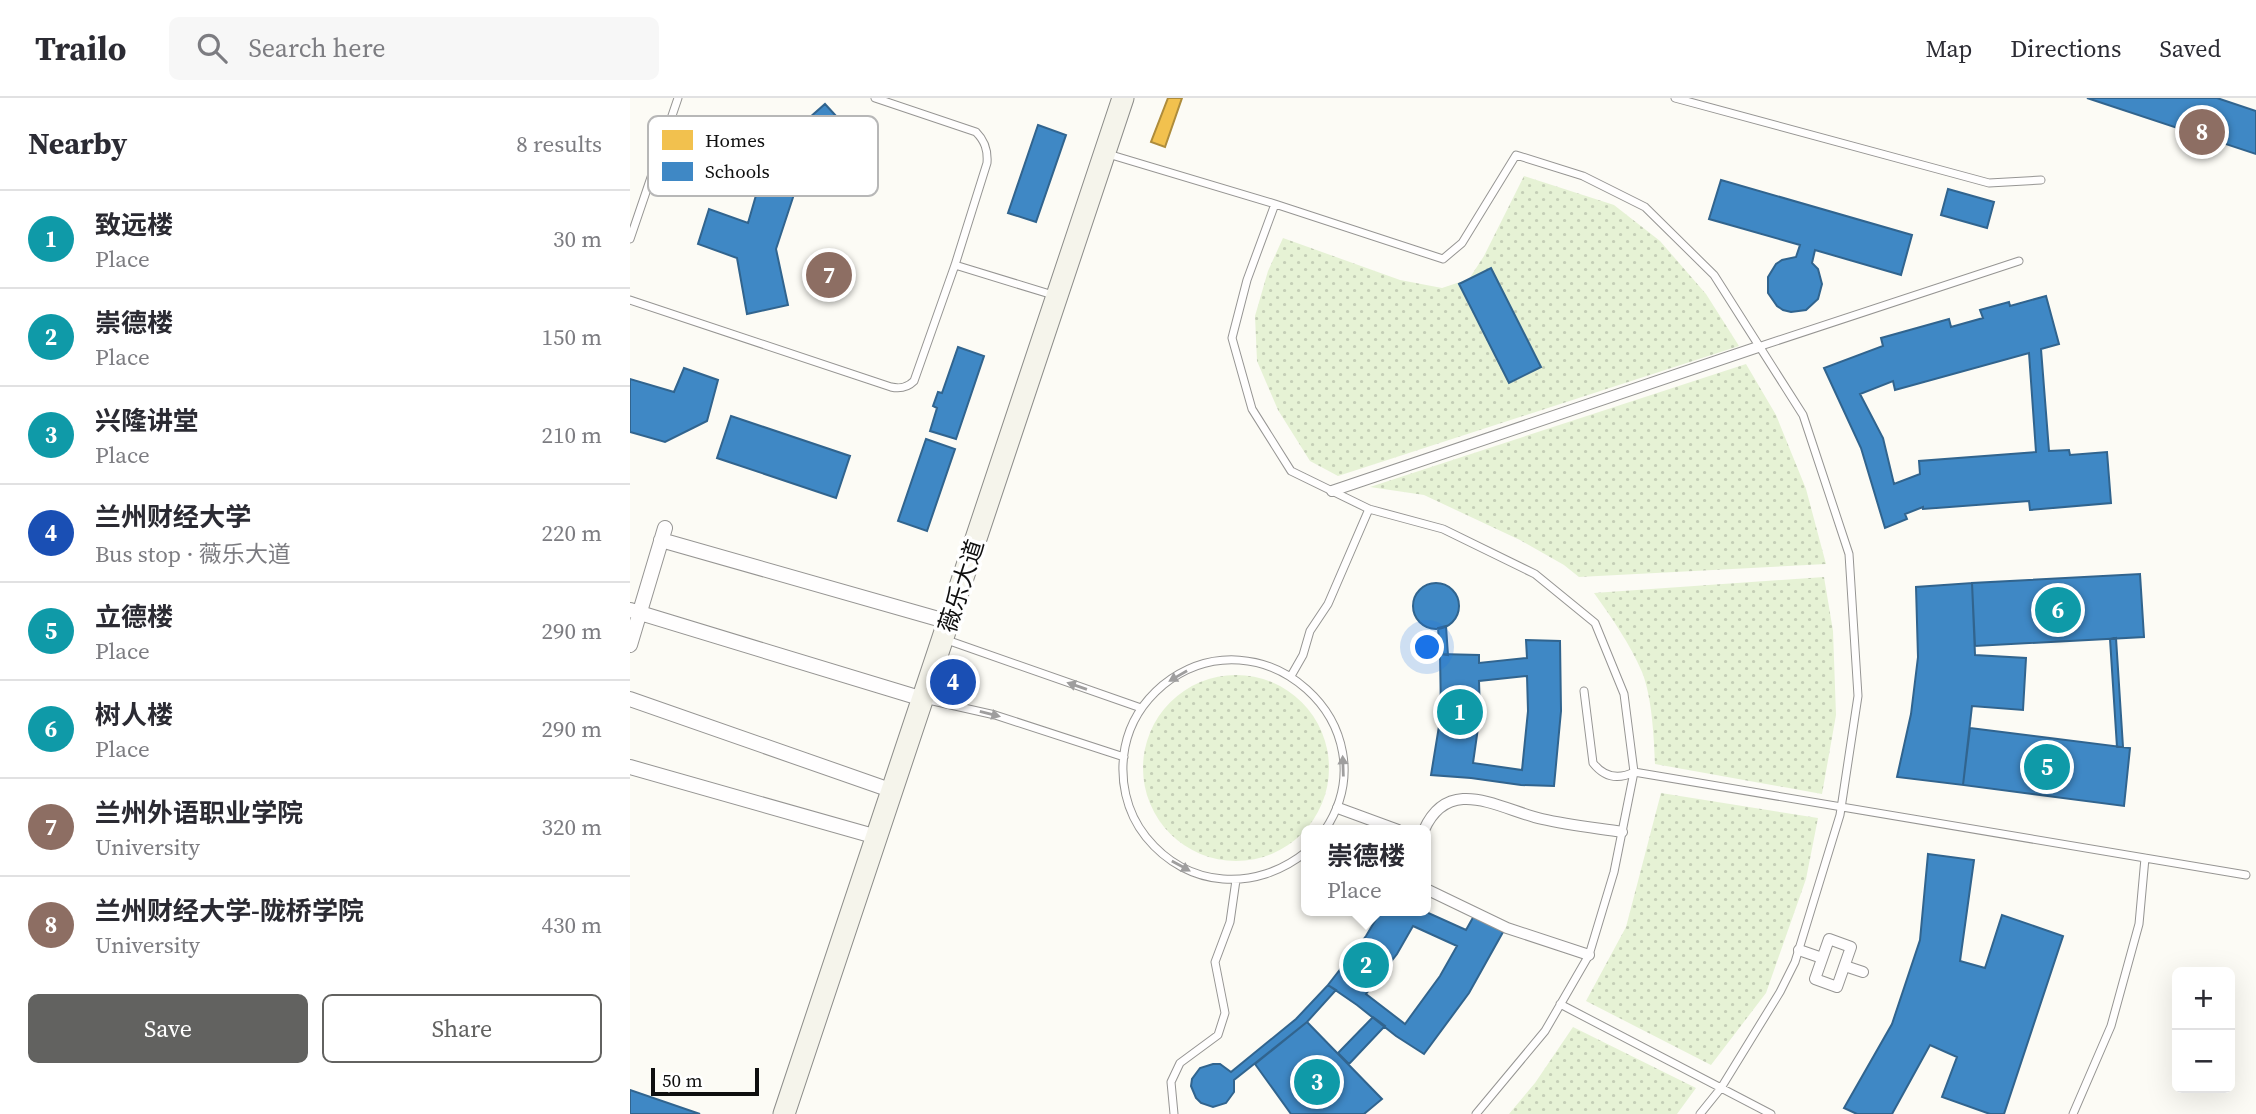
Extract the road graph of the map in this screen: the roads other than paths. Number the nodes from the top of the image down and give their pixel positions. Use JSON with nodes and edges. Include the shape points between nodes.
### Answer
{"nodes":[{"id":1,"x":677,"y":98,"type":"edge"},
{"id":2,"x":875,"y":98,"type":"edge"},
{"id":3,"x":1123,"y":98,"type":"edge"},
{"id":4,"x":1675,"y":98,"type":"edge"},
{"id":5,"x":671,"y":116,"type":"edge"},
{"id":6,"x":1105,"y":153,"type":"junction"},
{"id":7,"x":2041,"y":180,"type":"dead end"},
{"id":8,"x":648,"y":185,"type":"edge"},
{"id":9,"x":1275,"y":204,"type":"junction"},
{"id":10,"x":630,"y":239,"type":"edge"},
{"id":11,"x":2019,"y":261,"type":"dead end"},
{"id":12,"x":955,"y":265,"type":"junction"},
{"id":13,"x":1057,"y":296,"type":"junction"},
{"id":14,"x":630,"y":300,"type":"edge"},
{"id":15,"x":1758,"y":347,"type":"junction"},
{"id":16,"x":1332,"y":491,"type":"junction"},
{"id":17,"x":1369,"y":509,"type":"junction"},
{"id":18,"x":635,"y":611,"type":"edge"},
{"id":19,"x":946,"y":630,"type":"junction"},
{"id":20,"x":630,"y":645,"type":"edge"},
{"id":21,"x":1291,"y":676,"type":"junction"},
{"id":22,"x":1584,"y":691,"type":"dead end"},
{"id":23,"x":630,"y":699,"type":"edge"},
{"id":24,"x":923,"y":699,"type":"junction"},
{"id":25,"x":1141,"y":708,"type":"junction"},
{"id":26,"x":1124,"y":757,"type":"junction"},
{"id":27,"x":630,"y":767,"type":"edge"},
{"id":28,"x":1634,"y":772,"type":"junction"},
{"id":29,"x":892,"y":791,"type":"junction"},
{"id":30,"x":1338,"y":808,"type":"junction"},
{"id":31,"x":1841,"y":808,"type":"junction"},
{"id":32,"x":1328,"y":825,"type":"edge"},
{"id":33,"x":1384,"y":825,"type":"edge"},
{"id":34,"x":1426,"y":825,"type":"edge"},
{"id":35,"x":1622,"y":832,"type":"junction"},
{"id":36,"x":877,"y":837,"type":"junction"},
{"id":37,"x":1301,"y":856,"type":"edge"},
{"id":38,"x":2145,"y":858,"type":"junction"},
{"id":39,"x":2246,"y":874,"type":"dead end"},
{"id":40,"x":1236,"y":880,"type":"junction"},
{"id":41,"x":1431,"y":891,"type":"edge"},
{"id":42,"x":1799,"y":950,"type":"junction"},
{"id":43,"x":1589,"y":955,"type":"junction"},
{"id":44,"x":1822,"y":958,"type":"junction"},
{"id":45,"x":1845,"y":966,"type":"junction"},
{"id":46,"x":1863,"y":972,"type":"dead end"},
{"id":47,"x":1560,"y":1004,"type":"junction"},
{"id":48,"x":1721,"y":1087,"type":"junction"},
{"id":49,"x":784,"y":1114,"type":"edge"},
{"id":50,"x":1174,"y":1114,"type":"edge"},
{"id":51,"x":1476,"y":1114,"type":"edge"},
{"id":52,"x":1700,"y":1114,"type":"edge"},
{"id":53,"x":1771,"y":1114,"type":"edge"},
{"id":54,"x":2073,"y":1114,"type":"edge"}],
"edges":[{"from":1,"to":5,"type":"lane"},
{"from":2,"to":12,"type":"lane","via":[[976,132],[986,146],[987,163]]},
{"from":3,"to":6,"type":"main road","name":"薇乐大道"},
{"from":4,"to":7,"type":"lane","via":[[1989,183]]},
{"from":6,"to":9,"type":"lane"},
{"from":6,"to":13,"type":"main road","name":"薇乐大道"},
{"from":8,"to":10,"type":"lane"},
{"from":9,"to":15,"type":"lane","via":[[1443,259],[1462,243],[1516,155],[1583,176],[1645,207],[1714,275]]},
{"from":9,"to":16,"type":"lane","via":[[1232,338],[1252,409],[1291,471]]},
{"from":11,"to":15,"type":"lane"},
{"from":12,"to":13,"type":"lane"},
{"from":12,"to":14,"type":"lane","via":[[914,381],[903,388]]},
{"from":13,"to":19,"type":"main road","name":"薇乐大道"},
{"from":15,"to":16,"type":"street"},
{"from":15,"to":31,"type":"lane","via":[[1803,415],[1849,554],[1858,696]]},
{"from":16,"to":17,"type":"lane"},
{"from":17,"to":21,"type":"lane"},
{"from":17,"to":28,"type":"lane","via":[[1443,529],[1535,574],[1595,622],[1624,694]]},
{"from":18,"to":19,"type":"street","via":[[663,534]]},
{"from":18,"to":20,"type":"street"},
{"from":18,"to":24,"type":"street"},
{"from":19,"to":24,"type":"main road","name":"薇乐大道"},
{"from":25,"to":19,"type":"lane","one_way":true},
{"from":21,"to":25,"type":"lane","one_way":true,"via":[[1262,663],[1215,661],[1171,679]]},
{"from":30,"to":21,"type":"lane","one_way":true,"via":[[1344,767],[1339,736],[1315,695]]},
{"from":22,"to":28,"type":"lane","via":[[1593,763],[1607,775]]},
{"from":23,"to":29,"type":"street"},
{"from":24,"to":26,"type":"lane","one_way":true,"via":[[995,715]]},
{"from":24,"to":29,"type":"main road","name":"薇乐大道"},
{"from":25,"to":26,"type":"lane"},
{"from":26,"to":40,"type":"lane","one_way":true,"via":[[1128,804],[1152,844],[1190,871]]},
{"from":27,"to":36,"type":"street"},
{"from":28,"to":31,"type":"lane"},
{"from":28,"to":35,"type":"lane"},
{"from":29,"to":36,"type":"main road","name":"薇乐大道"},
{"from":30,"to":32,"type":"lane"},
{"from":30,"to":33,"type":"street"},
{"from":31,"to":38,"type":"lane"},
{"from":31,"to":42,"type":"lane"},
{"from":34,"to":35,"type":"street","via":[[1449,802],[1475,799],[1543,819]]},
{"from":35,"to":43,"type":"lane"},
{"from":36,"to":49,"type":"main road","name":"薇乐大道"},
{"from":37,"to":40,"type":"lane","via":[[1280,870]]},
{"from":38,"to":39,"type":"lane"},
{"from":38,"to":54,"type":"lane","via":[[2139,925],[2115,1014]]},
{"from":40,"to":50,"type":"lane","via":[[1230,922],[1215,962],[1225,1013],[1218,1035],[1180,1063],[1171,1082]]},
{"from":41,"to":43,"type":"street","via":[[1507,928]]},
{"from":42,"to":44,"type":"street"},
{"from":42,"to":48,"type":"lane","via":[[1780,992]]},
{"from":43,"to":47,"type":"lane"},
{"from":44,"to":45,"type":"street","via":[[1829,939],[1851,947]]},
{"from":44,"to":45,"type":"street","via":[[1815,979],[1837,987]]},
{"from":45,"to":46,"type":"street"},
{"from":47,"to":48,"type":"lane"},
{"from":47,"to":51,"type":"lane","via":[[1545,1031]]},
{"from":48,"to":52,"type":"lane"},
{"from":48,"to":53,"type":"lane"}]}
